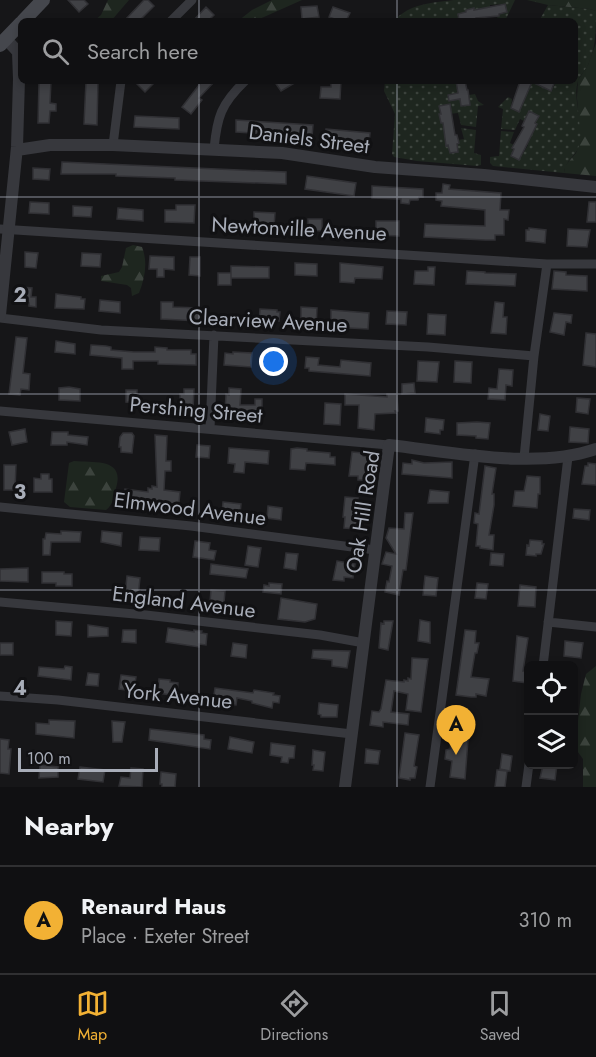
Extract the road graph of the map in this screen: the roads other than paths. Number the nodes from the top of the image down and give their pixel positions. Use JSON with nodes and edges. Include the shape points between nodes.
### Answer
{"nodes":[{"id":1,"x":43,"y":0,"type":"edge"},
{"id":2,"x":192,"y":0,"type":"edge"},
{"id":3,"x":26,"y":18,"type":"edge"},
{"id":4,"x":174,"y":18,"type":"edge"},
{"id":5,"x":18,"y":26,"type":"edge"},
{"id":6,"x":3,"y":42,"type":"edge"},
{"id":7,"x":18,"y":54,"type":"edge"},
{"id":8,"x":18,"y":84,"type":"edge"},
{"id":9,"x":121,"y":84,"type":"edge"},
{"id":10,"x":242,"y":84,"type":"edge"},
{"id":11,"x":113,"y":144,"type":"junction"},
{"id":12,"x":214,"y":149,"type":"junction"},
{"id":13,"x":16,"y":150,"type":"junction"},
{"id":14,"x":596,"y":187,"type":"edge"},
{"id":15,"x":5,"y":229,"type":"edge"},
{"id":16,"x":547,"y":264,"type":"junction"},
{"id":17,"x":596,"y":264,"type":"edge"},
{"id":18,"x":0,"y":316,"type":"edge"},
{"id":19,"x":214,"y":335,"type":"junction"},
{"id":20,"x":534,"y":356,"type":"junction"},
{"id":21,"x":0,"y":411,"type":"edge"},
{"id":22,"x":210,"y":429,"type":"junction"},
{"id":23,"x":389,"y":445,"type":"junction"},
{"id":24,"x":596,"y":449,"type":"edge"},
{"id":25,"x":475,"y":454,"type":"junction"},
{"id":26,"x":568,"y":457,"type":"junction"},
{"id":27,"x":524,"y":458,"type":"junction"},
{"id":28,"x":0,"y":507,"type":"edge"},
{"id":29,"x":375,"y":549,"type":"junction"},
{"id":30,"x":0,"y":602,"type":"edge"},
{"id":31,"x":548,"y":622,"type":"junction"},
{"id":32,"x":596,"y":627,"type":"edge"},
{"id":33,"x":364,"y":643,"type":"junction"},
{"id":34,"x":544,"y":661,"type":"edge"},
{"id":35,"x":0,"y":696,"type":"edge"},
{"id":36,"x":352,"y":734,"type":"junction"},
{"id":37,"x":528,"y":769,"type":"edge"},
{"id":38,"x":345,"y":787,"type":"edge"},
{"id":39,"x":429,"y":787,"type":"edge"},
{"id":40,"x":526,"y":787,"type":"edge"}],
"edges":[{"from":1,"to":3,"type":"main road"},
{"from":2,"to":4,"type":"street"},
{"from":5,"to":6,"type":"main road"},
{"from":6,"to":7,"type":"street"},
{"from":8,"to":13,"type":"street"},
{"from":9,"to":11,"type":"street"},
{"from":10,"to":12,"type":"street","via":[[220,111]]},
{"from":11,"to":12,"type":"street","name":"Daniels Street"},
{"from":11,"to":13,"type":"street","name":"Daniels Street"},
{"from":12,"to":14,"type":"street","name":"Daniels Street"},
{"from":13,"to":15,"type":"street"},
{"from":15,"to":16,"type":"street","name":"Newtonville Avenue"},
{"from":15,"to":18,"type":"street"},
{"from":16,"to":17,"type":"street","name":"Newtonville Avenue"},
{"from":16,"to":20,"type":"street"},
{"from":18,"to":19,"type":"street","name":"Clearview Avenue","via":[[101,330]]},
{"from":19,"to":20,"type":"street","name":"Clearview Avenue"},
{"from":19,"to":22,"type":"street"},
{"from":20,"to":27,"type":"street"},
{"from":21,"to":22,"type":"street","name":"Pershing Street"},
{"from":22,"to":23,"type":"street","name":"Pershing Street"},
{"from":23,"to":25,"type":"street","name":"Oak Hill Road"},
{"from":23,"to":29,"type":"street","name":"Oak Hill Road"},
{"from":24,"to":26,"type":"street","name":"Oak Hill Road"},
{"from":25,"to":27,"type":"street","name":"Oak Hill Road"},
{"from":25,"to":39,"type":"street"},
{"from":26,"to":27,"type":"street","name":"Oak Hill Road"},
{"from":26,"to":31,"type":"street"},
{"from":28,"to":29,"type":"street","name":"Elmwood Avenue"},
{"from":29,"to":33,"type":"street","name":"Oak Hill Road"},
{"from":30,"to":33,"type":"street","name":"England Avenue","via":[[146,615]]},
{"from":31,"to":32,"type":"street"},
{"from":31,"to":34,"type":"street"},
{"from":33,"to":36,"type":"street","name":"Oak Hill Road"},
{"from":35,"to":36,"type":"street","name":"York Avenue"},
{"from":36,"to":38,"type":"street","name":"Oak Hill Road"},
{"from":37,"to":40,"type":"street"}]}
